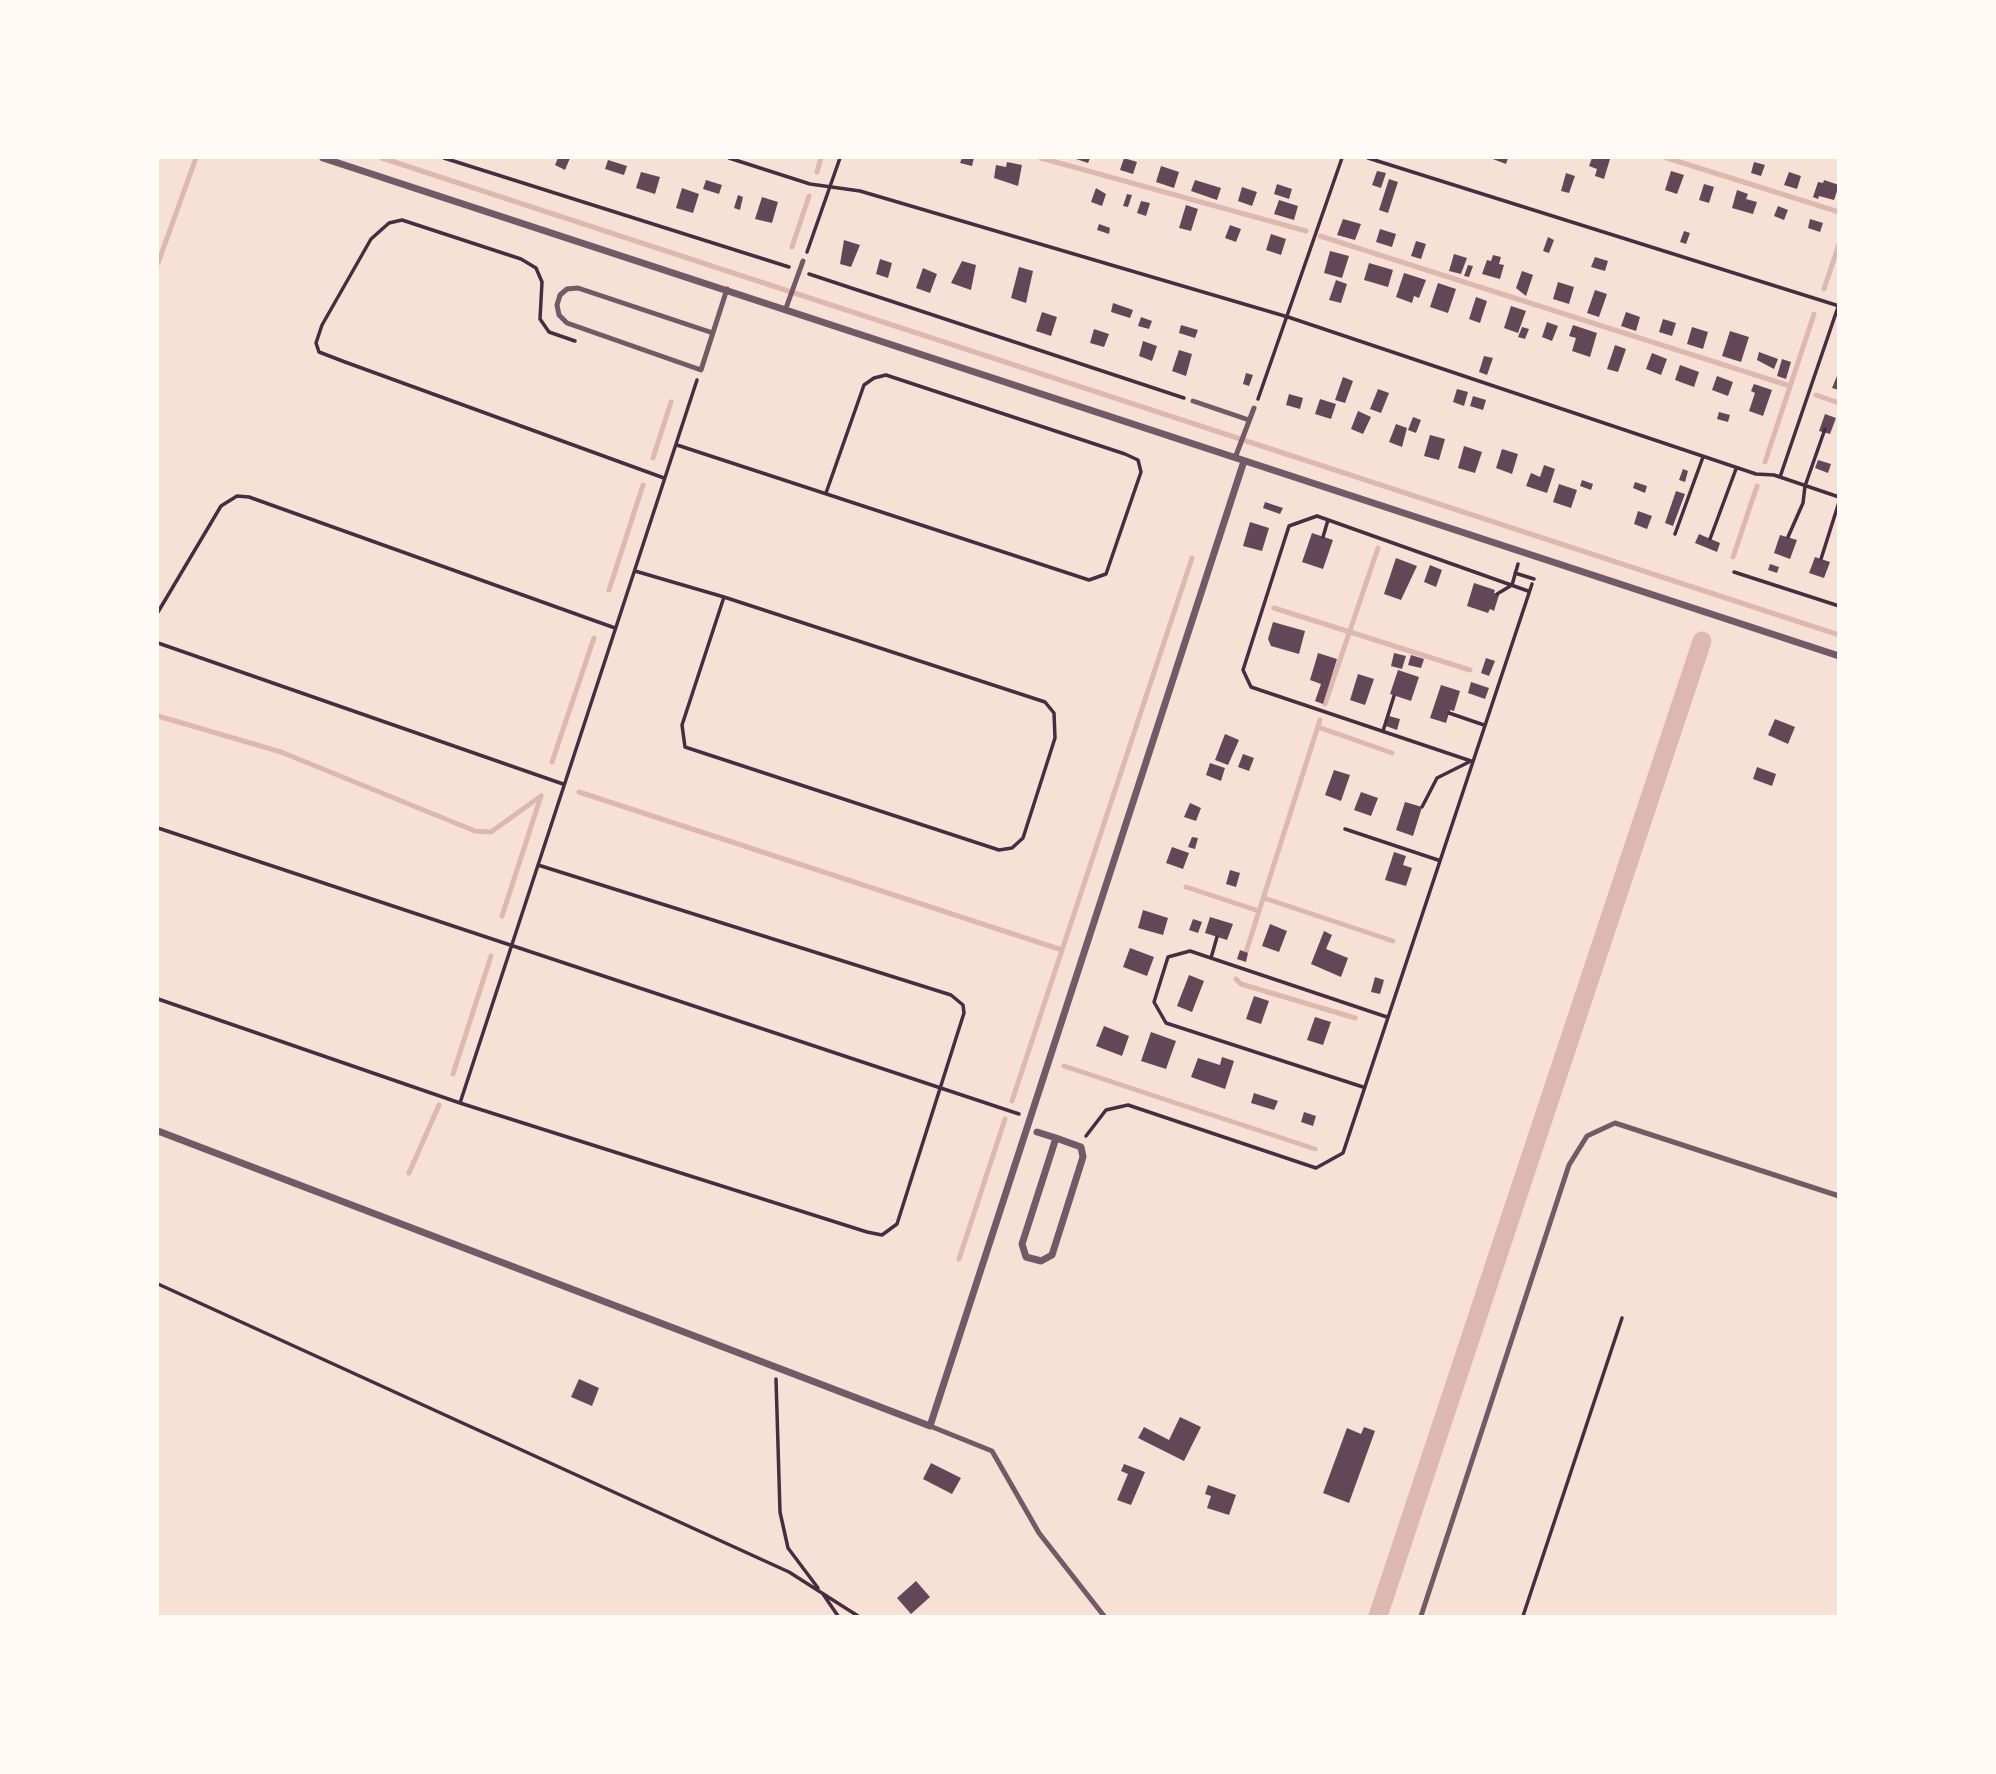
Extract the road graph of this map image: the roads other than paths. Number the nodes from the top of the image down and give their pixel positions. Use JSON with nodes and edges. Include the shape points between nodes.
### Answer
{"nodes":[{"id":1,"x":323,"y":158,"type":"edge"},
{"id":2,"x":803,"y":261,"type":"road end"},
{"id":3,"x":727,"y":289,"type":"junction"},
{"id":4,"x":788,"y":304,"type":"junction"},
{"id":5,"x":713,"y":333,"type":"junction"},
{"id":6,"x":1193,"y":401,"type":"road end"},
{"id":7,"x":1254,"y":408,"type":"road end"},
{"id":8,"x":1248,"y":422,"type":"junction"},
{"id":9,"x":1236,"y":455,"type":"junction"},
{"id":10,"x":1244,"y":461,"type":"junction"},
{"id":11,"x":1839,"y":656,"type":"edge"},
{"id":12,"x":158,"y":1131,"type":"edge"},
{"id":13,"x":1037,"y":1132,"type":"dead end"},
{"id":14,"x":1056,"y":1138,"type":"junction"},
{"id":15,"x":1839,"y":1196,"type":"edge"},
{"id":16,"x":930,"y":1426,"type":"junction"},
{"id":17,"x":1104,"y":1616,"type":"edge"},
{"id":18,"x":1421,"y":1616,"type":"edge"}],
"edges":[{"from":1,"to":3,"type":"street"},
{"from":2,"to":4,"type":"lane"},
{"from":3,"to":4,"type":"street"},
{"from":3,"to":5,"type":"lane"},
{"from":4,"to":9,"type":"street"},
{"from":5,"to":5,"type":"lane","via":[[578,288],[567,289],[556,305],[567,323],[701,370]]},
{"from":6,"to":8,"type":"lane"},
{"from":7,"to":8,"type":"lane"},
{"from":8,"to":9,"type":"lane"},
{"from":9,"to":10,"type":"street"},
{"from":10,"to":11,"type":"street"},
{"from":10,"to":16,"type":"street"},
{"from":12,"to":16,"type":"street"},
{"from":13,"to":14,"type":"street"},
{"from":14,"to":14,"type":"street","via":[[1022,1244],[1026,1257],[1041,1261],[1052,1255],[1083,1157],[1082,1144]]},
{"from":15,"to":18,"type":"lane","via":[[1615,1124],[1587,1136],[1569,1165]]},
{"from":16,"to":17,"type":"lane","via":[[992,1451],[1039,1533]]}]}
